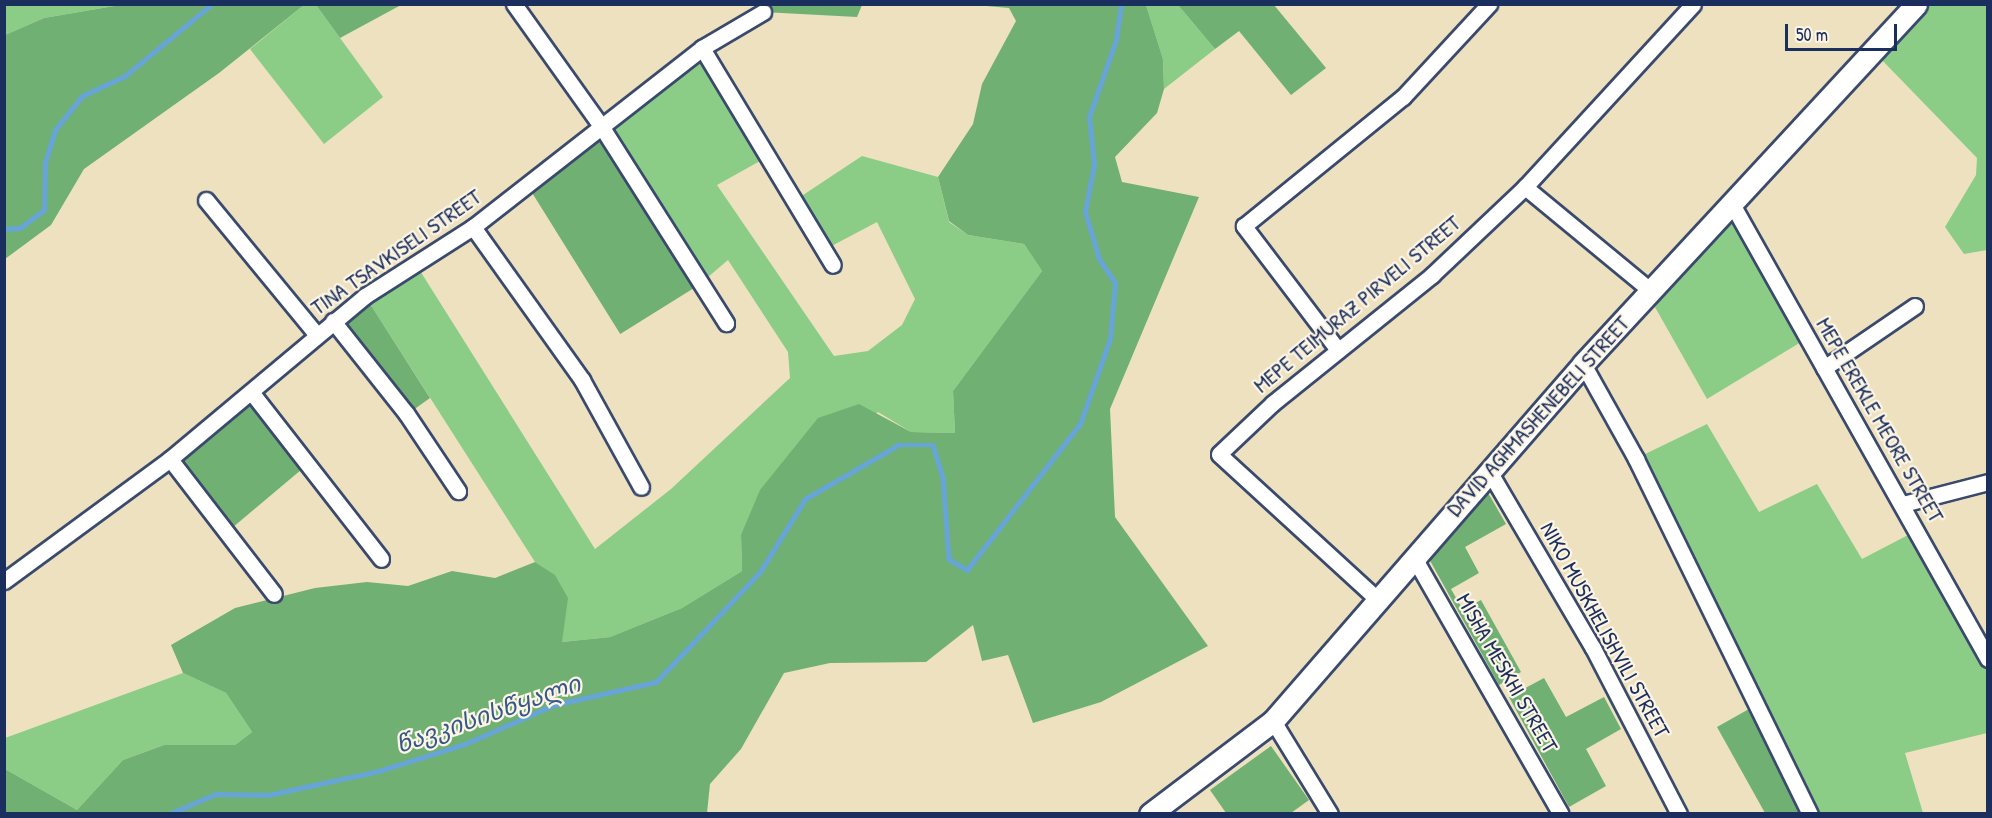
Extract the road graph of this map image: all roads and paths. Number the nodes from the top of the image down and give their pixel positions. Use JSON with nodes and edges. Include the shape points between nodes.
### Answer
{"nodes":[{"id":1,"x":514,"y":4,"type":"edge"},
{"id":2,"x":1489,"y":4,"type":"edge"},
{"id":3,"x":1694,"y":4,"type":"edge"},
{"id":4,"x":1916,"y":4,"type":"edge"},
{"id":5,"x":763,"y":12,"type":"dead end"},
{"id":6,"x":702,"y":48,"type":"junction"},
{"id":7,"x":603,"y":129,"type":"junction"},
{"id":8,"x":1525,"y":187,"type":"junction"},
{"id":9,"x":206,"y":200,"type":"dead end"},
{"id":10,"x":1732,"y":204,"type":"junction"},
{"id":11,"x":473,"y":227,"type":"junction"},
{"id":12,"x":832,"y":265,"type":"dead end"},
{"id":13,"x":1651,"y":291,"type":"junction"},
{"id":14,"x":1914,"y":306,"type":"dead end"},
{"id":15,"x":333,"y":321,"type":"junction"},
{"id":16,"x":726,"y":323,"type":"dead end"},
{"id":17,"x":317,"y":335,"type":"junction"},
{"id":18,"x":1338,"y":350,"type":"junction"},
{"id":19,"x":1583,"y":364,"type":"junction"},
{"id":20,"x":1824,"y":368,"type":"junction"},
{"id":21,"x":252,"y":393,"type":"junction"},
{"id":22,"x":170,"y":459,"type":"junction"},
{"id":23,"x":1489,"y":471,"type":"junction"},
{"id":24,"x":1988,"y":482,"type":"edge"},
{"id":25,"x":641,"y":487,"type":"dead end"},
{"id":26,"x":458,"y":491,"type":"dead end"},
{"id":27,"x":1904,"y":504,"type":"junction"},
{"id":28,"x":1413,"y":556,"type":"junction"},
{"id":29,"x":381,"y":559,"type":"dead end"},
{"id":30,"x":4,"y":581,"type":"edge"},
{"id":31,"x":274,"y":594,"type":"dead end"},
{"id":32,"x":1377,"y":599,"type":"junction"},
{"id":33,"x":1988,"y":659,"type":"edge"},
{"id":34,"x":1273,"y":721,"type":"junction"},
{"id":35,"x":1150,"y":813,"type":"edge"},
{"id":36,"x":1330,"y":813,"type":"edge"},
{"id":37,"x":1560,"y":813,"type":"edge"},
{"id":38,"x":1679,"y":813,"type":"edge"},
{"id":39,"x":1810,"y":813,"type":"edge"}],
"edges":[{"from":1,"to":7,"type":"street"},
{"from":2,"to":18,"type":"street","via":[[1403,97],[1244,226]]},
{"from":3,"to":8,"type":"street","name":"MEPE TEIMURAZ PIRVELI STREET"},
{"from":4,"to":10,"type":"street","name":"DAVID AGHMASHENEBELI STREET"},
{"from":5,"to":6,"type":"street","name":"TINA TSAVKISELI STREET"},
{"from":6,"to":7,"type":"street","name":"TINA TSAVKISELI STREET"},
{"from":6,"to":12,"type":"street"},
{"from":7,"to":11,"type":"street","name":"TINA TSAVKISELI STREET"},
{"from":7,"to":16,"type":"street"},
{"from":8,"to":13,"type":"street"},
{"from":8,"to":18,"type":"street","name":"MEPE TEIMURAZ PIRVELI STREET","via":[[1432,275]]},
{"from":9,"to":17,"type":"street"},
{"from":10,"to":13,"type":"street","name":"DAVID AGHMASHENEBELI STREET"},
{"from":10,"to":20,"type":"street","name":"MEPE EREKLE MEORE STREET"},
{"from":11,"to":15,"type":"street","name":"TINA TSAVKISELI STREET"},
{"from":11,"to":25,"type":"street","via":[[582,380]]},
{"from":13,"to":19,"type":"street","name":"DAVID AGHMASHENEBELI STREET"},
{"from":14,"to":20,"type":"street"},
{"from":15,"to":17,"type":"street","name":"TINA TSAVKISELI STREET"},
{"from":15,"to":26,"type":"street","via":[[406,413]]},
{"from":17,"to":21,"type":"street","name":"TINA TSAVKISELI STREET"},
{"from":18,"to":32,"type":"street","name":"MEPE TEIMURAZ PIRVELI STREET","via":[[1219,454]]},
{"from":19,"to":23,"type":"street","name":"DAVID AGHMASHENEBELI STREET"},
{"from":19,"to":39,"type":"street","via":[[1636,459]]},
{"from":20,"to":27,"type":"street","name":"MEPE EREKLE MEORE STREET"},
{"from":21,"to":22,"type":"street","name":"TINA TSAVKISELI STREET"},
{"from":21,"to":29,"type":"street"},
{"from":22,"to":30,"type":"street","name":"TINA TSAVKISELI STREET"},
{"from":22,"to":31,"type":"street"},
{"from":23,"to":28,"type":"street","name":"DAVID AGHMASHENEBELI STREET"},
{"from":23,"to":38,"type":"street","name":"NIKO MUSKHELISHVILI STREET","via":[[1593,648]]},
{"from":24,"to":27,"type":"street"},
{"from":27,"to":33,"type":"street","name":"MEPE EREKLE MEORE STREET"},
{"from":28,"to":32,"type":"street","name":"DAVID AGHMASHENEBELI STREET"},
{"from":28,"to":37,"type":"street","name":"MISHA MESKHI STREET"},
{"from":32,"to":34,"type":"street","name":"DAVID AGHMASHENEBELI STREET"},
{"from":34,"to":35,"type":"street","name":"DAVID AGHMASHENEBELI STREET"},
{"from":34,"to":36,"type":"street"}]}
